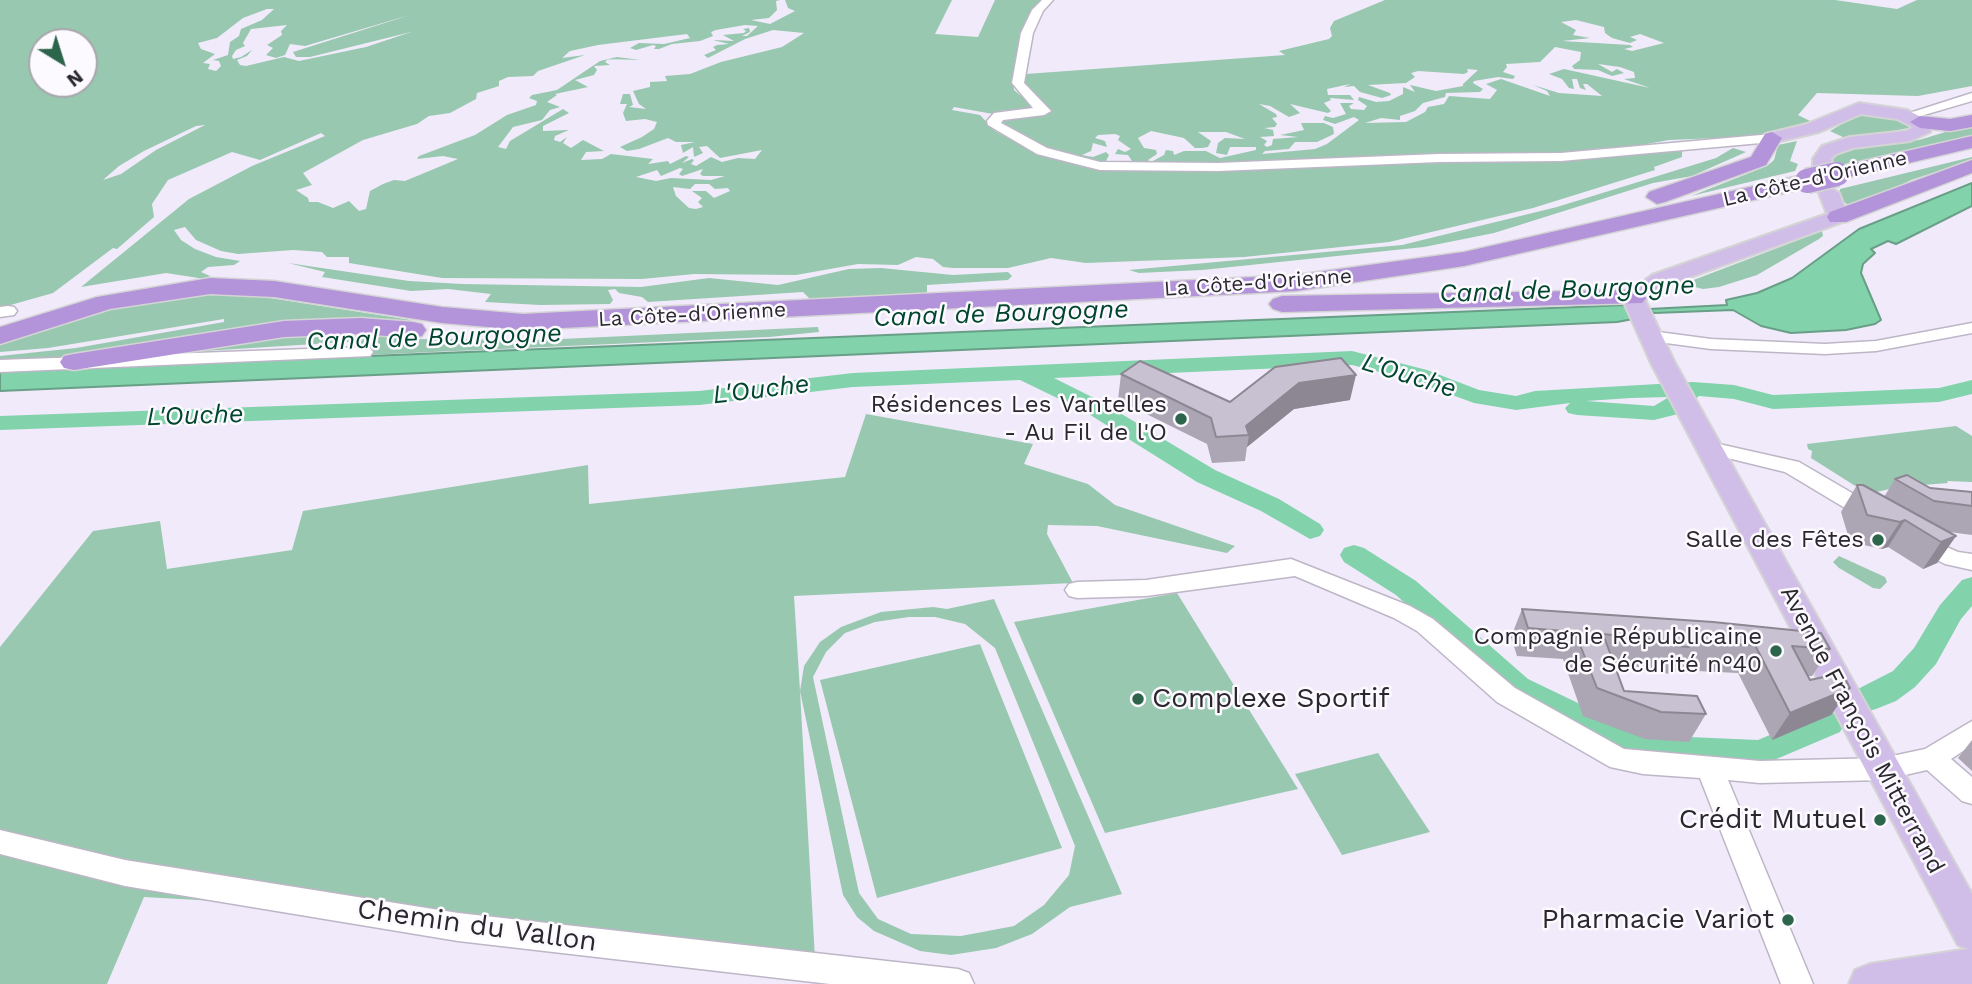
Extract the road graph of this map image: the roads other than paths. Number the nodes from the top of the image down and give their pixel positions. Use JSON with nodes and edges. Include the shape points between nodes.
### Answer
{"nodes":[{"id":1,"x":1048,"y":0,"type":"edge"},
{"id":2,"x":1972,"y":97,"type":"edge"},
{"id":3,"x":1914,"y":119,"type":"junction"},
{"id":4,"x":1972,"y":121,"type":"edge"},
{"id":5,"x":1972,"y":142,"type":"edge"},
{"id":6,"x":1768,"y":146,"type":"junction"},
{"id":7,"x":1972,"y":152,"type":"edge"},
{"id":8,"x":1972,"y":166,"type":"edge"},
{"id":9,"x":1824,"y":182,"type":"junction"},
{"id":10,"x":1838,"y":217,"type":"junction"},
{"id":11,"x":1504,"y":250,"type":"junction"},
{"id":12,"x":1067,"y":306,"type":"junction"},
{"id":13,"x":74,"y":311,"type":"junction"},
{"id":14,"x":1641,"y":315,"type":"junction"},
{"id":15,"x":3,"y":319,"type":"edge"},
{"id":16,"x":631,"y":325,"type":"junction"},
{"id":17,"x":1972,"y":328,"type":"edge"},
{"id":18,"x":364,"y":352,"type":"dead end"},
{"id":19,"x":74,"y":362,"type":"junction"},
{"id":20,"x":0,"y":366,"type":"edge"},
{"id":21,"x":1706,"y":442,"type":"junction"},
{"id":22,"x":1967,"y":567,"type":"edge"},
{"id":23,"x":1077,"y":590,"type":"dead end"},
{"id":24,"x":1972,"y":731,"type":"edge"},
{"id":25,"x":1932,"y":758,"type":"junction"},
{"id":26,"x":1709,"y":767,"type":"junction"},
{"id":27,"x":1883,"y":769,"type":"junction"},
{"id":28,"x":1972,"y":793,"type":"edge"},
{"id":29,"x":0,"y":842,"type":"edge"},
{"id":30,"x":1972,"y":932,"type":"edge"},
{"id":31,"x":1972,"y":968,"type":"edge"},
{"id":32,"x":958,"y":984,"type":"edge"},
{"id":33,"x":1797,"y":984,"type":"edge"},
{"id":34,"x":1870,"y":984,"type":"edge"}],
"edges":[{"from":1,"to":6,"type":"street","via":[[1027,33],[1018,83],[1044,111],[996,117],[995,125],[1074,161],[1125,168],[1561,157],[1717,142]]},
{"from":2,"to":3,"type":"street"},
{"from":3,"to":4,"type":"highway","via":[[1945,125]]},
{"from":3,"to":6,"type":"main road","via":[[1878,109],[1854,109]]},
{"from":3,"to":9,"type":"main road","via":[[1924,130],[1916,135],[1829,150],[1822,159]]},
{"from":5,"to":9,"type":"highway","name":"La Côte-d'Orienne"},
{"from":6,"to":11,"type":"highway","via":[[1756,162]]},
{"from":7,"to":9,"type":"highway","name":"La Côte-d'Orienne"},
{"from":8,"to":10,"type":"highway"},
{"from":9,"to":10,"type":"main road"},
{"from":9,"to":11,"type":"highway","name":"La Côte-d'Orienne"},
{"from":9,"to":12,"type":"highway","name":"La Côte-d'Orienne","via":[[1510,260],[1398,281],[1293,293]]},
{"from":10,"to":14,"type":"main road","via":[[1660,280]]},
{"from":11,"to":13,"type":"highway","name":"La Côte-d'Orienne","via":[[1418,268],[1296,283],[598,320],[471,319],[284,290],[226,286],[145,294]]},
{"from":12,"to":14,"type":"highway"},
{"from":12,"to":16,"type":"highway","name":"La Côte-d'Orienne"},
{"from":13,"to":15,"type":"highway","name":"La Côte-d'Orienne"},
{"from":13,"to":16,"type":"highway","name":"La Côte-d'Orienne","via":[[166,295],[234,292],[471,325]]},
{"from":14,"to":17,"type":"street","via":[[1725,345],[1825,349],[1876,346]]},
{"from":14,"to":21,"type":"main road","name":"Avenue François Mitterrand"},
{"from":16,"to":19,"type":"highway","via":[[466,334],[361,326],[295,328]]},
{"from":18,"to":19,"type":"street"},
{"from":19,"to":20,"type":"street"},
{"from":21,"to":22,"type":"street","via":[[1792,467]]},
{"from":21,"to":27,"type":"main road","name":"Avenue François Mitterrand"},
{"from":23,"to":26,"type":"street","via":[[1169,585],[1291,567],[1402,612],[1506,695],[1619,759]]},
{"from":24,"to":25,"type":"street"},
{"from":25,"to":27,"type":"street"},
{"from":25,"to":28,"type":"street"},
{"from":26,"to":27,"type":"street","via":[[1760,772]]},
{"from":26,"to":33,"type":"street"},
{"from":27,"to":30,"type":"main road","name":"Avenue François Mitterrand"},
{"from":29,"to":32,"type":"street","name":"Chemin du Vallon","via":[[125,873],[458,926]]},
{"from":31,"to":34,"type":"main road"}]}
